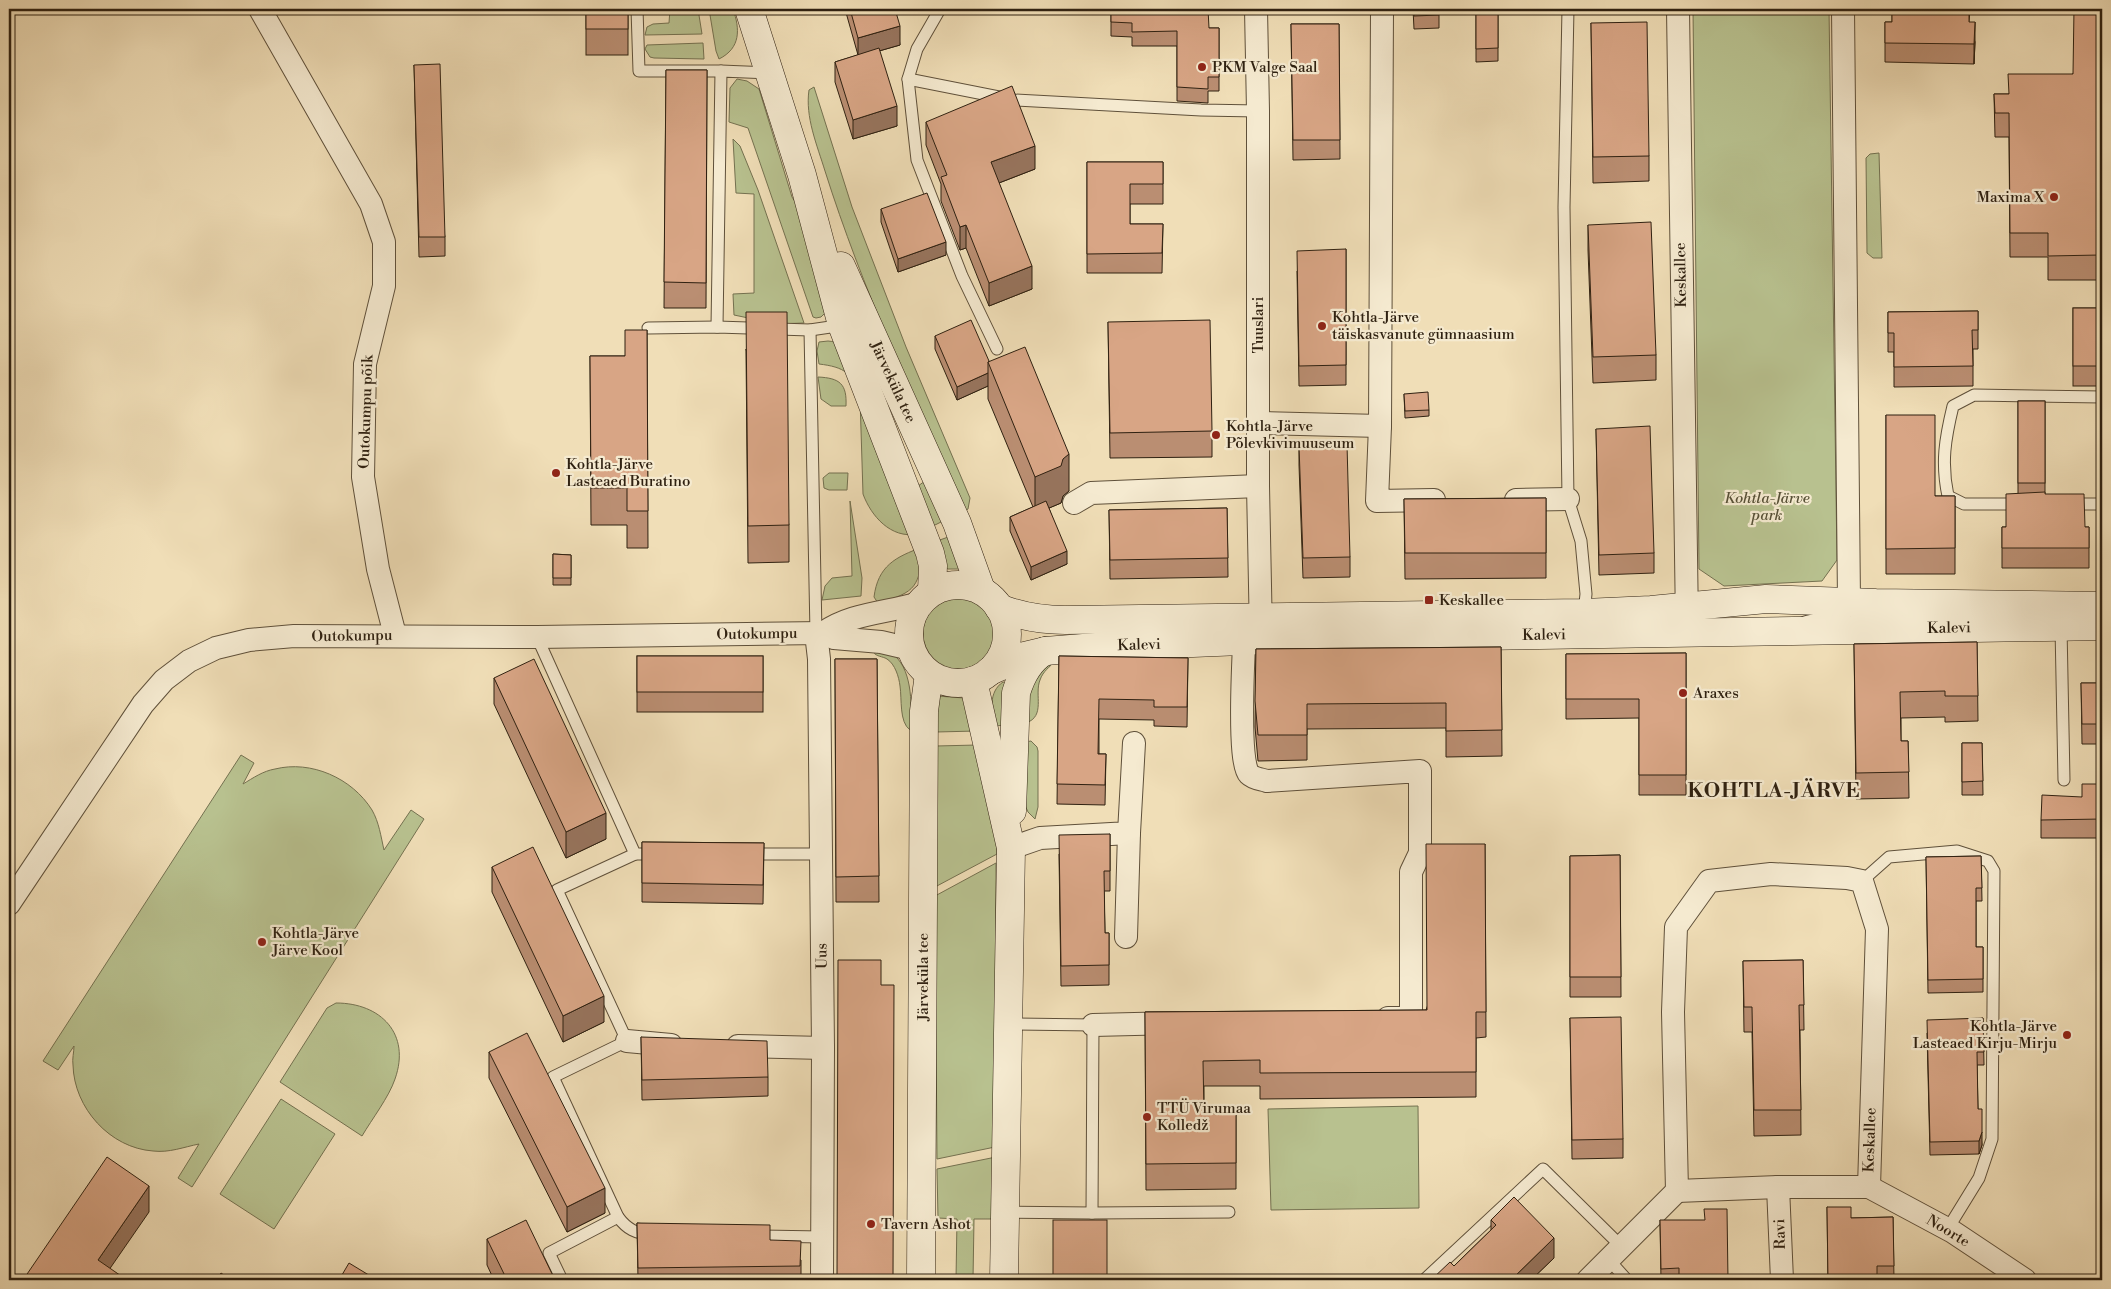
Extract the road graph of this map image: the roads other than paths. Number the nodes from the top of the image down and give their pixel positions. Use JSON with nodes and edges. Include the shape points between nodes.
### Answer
{"nodes":[{"id":1,"x":260,"y":9,"type":"edge"},
{"id":2,"x":638,"y":9,"type":"edge"},
{"id":3,"x":748,"y":9,"type":"edge"},
{"id":4,"x":940,"y":9,"type":"edge"},
{"id":5,"x":1256,"y":9,"type":"edge"},
{"id":6,"x":1382,"y":9,"type":"edge"},
{"id":7,"x":1568,"y":9,"type":"edge"},
{"id":8,"x":1678,"y":9,"type":"edge"},
{"id":9,"x":1843,"y":9,"type":"edge"},
{"id":10,"x":721,"y":71,"type":"junction"},
{"id":11,"x":768,"y":73,"type":"junction"},
{"id":12,"x":908,"y":79,"type":"junction"},
{"id":13,"x":1258,"y":111,"type":"junction"},
{"id":14,"x":852,"y":321,"type":"junction"},
{"id":15,"x":717,"y":327,"type":"junction"},
{"id":16,"x":648,"y":328,"type":"edge"},
{"id":17,"x":810,"y":330,"type":"junction"},
{"id":18,"x":997,"y":349,"type":"dead end"},
{"id":19,"x":2102,"y":398,"type":"edge"},
{"id":20,"x":1258,"y":423,"type":"junction"},
{"id":21,"x":1380,"y":426,"type":"junction"},
{"id":22,"x":1258,"y":486,"type":"junction"},
{"id":23,"x":1568,"y":499,"type":"junction"},
{"id":24,"x":1453,"y":500,"type":"edge"},
{"id":25,"x":1492,"y":500,"type":"edge"},
{"id":26,"x":1074,"y":503,"type":"dead end"},
{"id":27,"x":2036,"y":504,"type":"edge"},
{"id":28,"x":2054,"y":504,"type":"edge"},
{"id":29,"x":2102,"y":504,"type":"edge"},
{"id":30,"x":925,"y":597,"type":"junction"},
{"id":31,"x":990,"y":599,"type":"junction"},
{"id":32,"x":1849,"y":601,"type":"junction"},
{"id":33,"x":2102,"y":606,"type":"edge"},
{"id":34,"x":1584,"y":613,"type":"junction"},
{"id":35,"x":2061,"y":616,"type":"junction"},
{"id":36,"x":1687,"y":619,"type":"junction"},
{"id":37,"x":2102,"y":626,"type":"edge"},
{"id":38,"x":1253,"y":629,"type":"junction"},
{"id":39,"x":1789,"y":630,"type":"junction"},
{"id":40,"x":819,"y":633,"type":"junction"},
{"id":41,"x":395,"y":635,"type":"junction"},
{"id":42,"x":537,"y":637,"type":"junction"},
{"id":43,"x":910,"y":649,"type":"junction"},
{"id":44,"x":1045,"y":650,"type":"junction"},
{"id":45,"x":929,"y":674,"type":"junction"},
{"id":46,"x":982,"y":676,"type":"junction"},
{"id":47,"x":1134,"y":743,"type":"dead end"},
{"id":48,"x":2064,"y":780,"type":"dead end"},
{"id":49,"x":1129,"y":833,"type":"junction"},
{"id":50,"x":1011,"y":848,"type":"junction"},
{"id":51,"x":635,"y":854,"type":"junction"},
{"id":52,"x":654,"y":854,"type":"edge"},
{"id":53,"x":742,"y":854,"type":"edge"},
{"id":54,"x":821,"y":854,"type":"junction"},
{"id":55,"x":1862,"y":881,"type":"junction"},
{"id":56,"x":9,"y":904,"type":"edge"},
{"id":57,"x":1126,"y":936,"type":"dead end"},
{"id":58,"x":1372,"y":1018,"type":"edge"},
{"id":59,"x":1196,"y":1022,"type":"edge"},
{"id":60,"x":1006,"y":1024,"type":"junction"},
{"id":61,"x":1093,"y":1025,"type":"junction"},
{"id":62,"x":627,"y":1041,"type":"junction"},
{"id":63,"x":823,"y":1048,"type":"junction"},
{"id":64,"x":1778,"y":1187,"type":"junction"},
{"id":65,"x":1869,"y":1187,"type":"junction"},
{"id":66,"x":1677,"y":1191,"type":"junction"},
{"id":67,"x":1004,"y":1212,"type":"junction"},
{"id":68,"x":1229,"y":1212,"type":"dead end"},
{"id":69,"x":1092,"y":1213,"type":"junction"},
{"id":70,"x":618,"y":1217,"type":"junction"},
{"id":71,"x":1947,"y":1230,"type":"junction"},
{"id":72,"x":665,"y":1234,"type":"edge"},
{"id":73,"x":744,"y":1236,"type":"edge"},
{"id":74,"x":822,"y":1237,"type":"junction"},
{"id":75,"x":1616,"y":1254,"type":"junction"},
{"id":76,"x":562,"y":1280,"type":"edge"},
{"id":77,"x":822,"y":1280,"type":"edge"},
{"id":78,"x":921,"y":1280,"type":"edge"},
{"id":79,"x":1004,"y":1280,"type":"edge"},
{"id":80,"x":1424,"y":1280,"type":"edge"},
{"id":81,"x":1588,"y":1280,"type":"edge"},
{"id":82,"x":1627,"y":1280,"type":"edge"},
{"id":83,"x":1782,"y":1280,"type":"edge"},
{"id":84,"x":2025,"y":1280,"type":"edge"}],
"edges":[{"from":1,"to":41,"type":"street","name":"Outokumpu põik","via":[[371,204],[384,242],[384,286],[366,364],[363,478],[378,569]]},
{"from":2,"to":10,"type":"lane","via":[[639,71]]},
{"from":3,"to":11,"type":"main road","name":"Järveküla tee"},
{"from":4,"to":12,"type":"lane","via":[[916,49]]},
{"from":5,"to":13,"type":"street","name":"Tuuslari"},
{"from":6,"to":21,"type":"street"},
{"from":7,"to":23,"type":"lane","via":[[1564,207]]},
{"from":8,"to":36,"type":"street","name":"Keskallee"},
{"from":9,"to":32,"type":"street"},
{"from":10,"to":11,"type":"lane"},
{"from":10,"to":15,"type":"lane"},
{"from":11,"to":14,"type":"main road","name":"Järveküla tee"},
{"from":12,"to":13,"type":"lane","via":[[1014,100]]},
{"from":12,"to":18,"type":"lane","via":[[917,160],[962,276]]},
{"from":13,"to":20,"type":"street","name":"Tuuslari"},
{"from":14,"to":17,"type":"lane"},
{"from":14,"to":30,"type":"main road","name":"Järveküla tee","via":[[930,553],[933,566]]},
{"from":14,"to":31,"type":"main road","name":"Järveküla tee","via":[[957,523]]},
{"from":15,"to":16,"type":"lane"},
{"from":15,"to":17,"type":"lane"},
{"from":17,"to":40,"type":"lane"},
{"from":19,"to":27,"type":"lane","via":[[1974,396],[1953,406],[1946,435],[1943,474],[1948,496],[1964,504]]},
{"from":20,"to":21,"type":"street"},
{"from":20,"to":22,"type":"street","name":"Tuuslari"},
{"from":21,"to":24,"type":"street","via":[[1377,501]]},
{"from":22,"to":26,"type":"street","via":[[1091,493]]},
{"from":22,"to":38,"type":"street","name":"Tuuslari"},
{"from":23,"to":25,"type":"street"},
{"from":23,"to":34,"type":"lane","via":[[1581,541],[1586,594]]},
{"from":28,"to":29,"type":"lane"},
{"from":30,"to":31,"type":"main road","via":[[948,585],[965,584]]},
{"from":30,"to":40,"type":"street","name":"Outokumpu","via":[[899,609],[844,621]]},
{"from":30,"to":43,"type":"main road","via":[[911,618],[908,633]]},
{"from":31,"to":38,"type":"main road","name":"Kalevi","via":[[1023,617],[1039,620]]},
{"from":31,"to":46,"type":"main road","via":[[1004,615],[1008,632],[998,662]]},
{"from":32,"to":35,"type":"main road","name":"Kalevi"},
{"from":32,"to":36,"type":"main road","name":"Kalevi","via":[[1766,599]]},
{"from":32,"to":39,"type":"street","via":[[1826,623]]},
{"from":33,"to":35,"type":"main road","name":"Kalevi"},
{"from":34,"to":36,"type":"main road","name":"Kalevi"},
{"from":34,"to":38,"type":"main road","name":"Kalevi"},
{"from":35,"to":37,"type":"main road","name":"Kalevi"},
{"from":35,"to":39,"type":"main road","name":"Kalevi"},
{"from":35,"to":48,"type":"lane"},
{"from":36,"to":38,"type":"main road","name":"Kalevi"},
{"from":36,"to":39,"type":"main road","name":"Kalevi"},
{"from":38,"to":44,"type":"main road","name":"Kalevi"},
{"from":38,"to":58,"type":"street","name":"Tuuslari","via":[[1244,762],[1248,773],[1267,781],[1420,771],[1420,853],[1411,872],[1411,1018]]},
{"from":40,"to":42,"type":"street","name":"Outokumpu"},
{"from":40,"to":43,"type":"street","name":"Outokumpu"},
{"from":40,"to":54,"type":"street","name":"Uus"},
{"from":41,"to":42,"type":"street","name":"Outokumpu"},
{"from":41,"to":56,"type":"street","name":"Outokumpu","via":[[248,640],[216,648],[189,661],[164,680],[143,704]]},
{"from":42,"to":51,"type":"lane"},
{"from":43,"to":45,"type":"main road"},
{"from":44,"to":46,"type":"main road","name":"Kalevi"},
{"from":44,"to":50,"type":"main road","via":[[1029,665],[1016,693]]},
{"from":45,"to":46,"type":"main road","via":[[943,681],[958,683]]},
{"from":45,"to":78,"type":"main road","name":"Järveküla tee","via":[[924,711]]},
{"from":46,"to":50,"type":"main road"},
{"from":47,"to":49,"type":"street"},
{"from":49,"to":50,"type":"street","via":[[1040,838]]},
{"from":49,"to":57,"type":"street"},
{"from":50,"to":60,"type":"main road"},
{"from":51,"to":52,"type":"lane"},
{"from":51,"to":62,"type":"lane","via":[[557,890]]},
{"from":53,"to":54,"type":"lane"},
{"from":54,"to":63,"type":"street","name":"Uus"},
{"from":55,"to":65,"type":"street","name":"Keskallee","via":[[1877,929]]},
{"from":55,"to":66,"type":"street","via":[[1771,874],[1709,881],[1676,927],[1673,1012]]},
{"from":55,"to":71,"type":"lane","via":[[1889,857],[1957,851],[1988,860],[1994,872],[1992,1140],[1978,1178]]},
{"from":59,"to":61,"type":"street"},
{"from":60,"to":61,"type":"lane"},
{"from":60,"to":67,"type":"main road"},
{"from":61,"to":69,"type":"lane"},
{"from":62,"to":63,"type":"street","via":[[656,1045]]},
{"from":62,"to":70,"type":"lane","via":[[553,1077]]},
{"from":63,"to":74,"type":"street","name":"Uus"},
{"from":64,"to":65,"type":"street","name":"Keskallee"},
{"from":64,"to":66,"type":"street","name":"Keskallee"},
{"from":64,"to":83,"type":"street","name":"Ravi"},
{"from":65,"to":71,"type":"street","name":"Noorte"},
{"from":66,"to":75,"type":"street"},
{"from":67,"to":69,"type":"lane"},
{"from":67,"to":79,"type":"main road"},
{"from":68,"to":69,"type":"lane"},
{"from":70,"to":72,"type":"lane","via":[[635,1232]]},
{"from":70,"to":76,"type":"lane","via":[[549,1253]]},
{"from":71,"to":84,"type":"street","name":"Noorte"},
{"from":73,"to":74,"type":"lane"},
{"from":74,"to":77,"type":"street","name":"Uus"},
{"from":75,"to":80,"type":"lane","via":[[1543,1169]]},
{"from":75,"to":81,"type":"street"},
{"from":75,"to":82,"type":"lane"}]}
